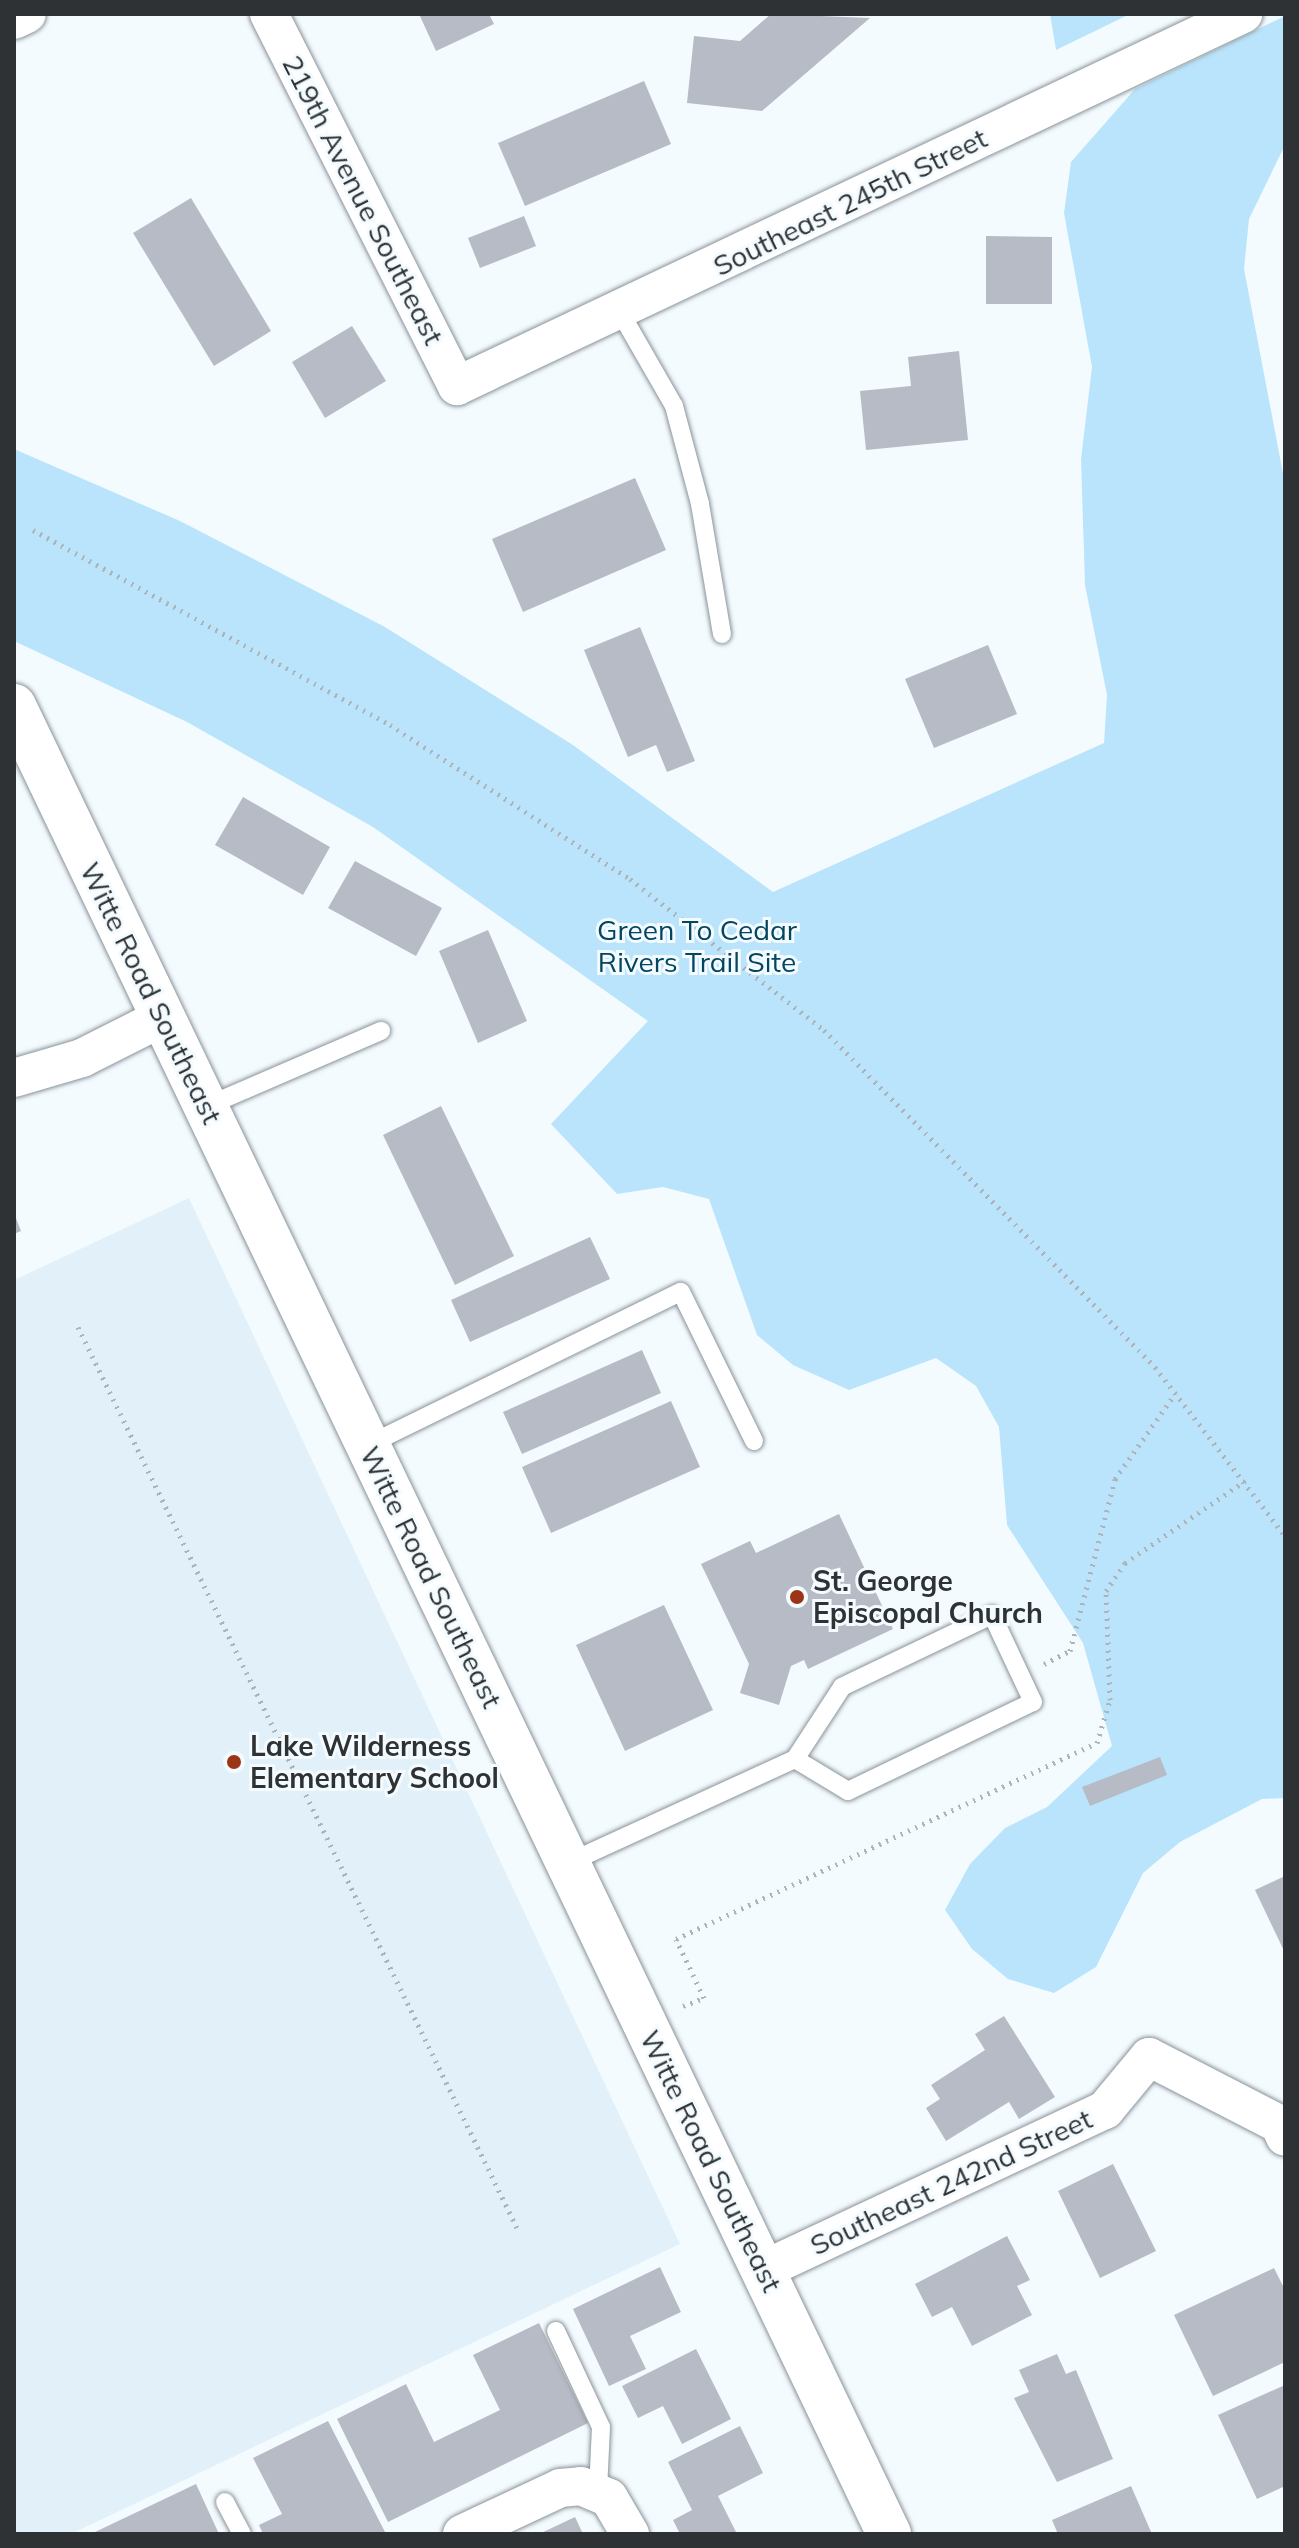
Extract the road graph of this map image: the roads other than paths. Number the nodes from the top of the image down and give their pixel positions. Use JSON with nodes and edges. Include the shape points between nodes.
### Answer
{"nodes":[{"id":1,"x":27,"y":14,"type":"edge"},
{"id":2,"x":269,"y":14,"type":"edge"},
{"id":3,"x":1243,"y":14,"type":"edge"},
{"id":4,"x":14,"y":20,"type":"edge"},
{"id":5,"x":620,"y":312,"type":"junction"},
{"id":6,"x":457,"y":386,"type":"joint"},
{"id":7,"x":722,"y":634,"type":"dead end"},
{"id":8,"x":14,"y":706,"type":"edge"},
{"id":9,"x":163,"y":1017,"type":"junction"},
{"id":10,"x":381,"y":1031,"type":"dead end"},
{"id":11,"x":14,"y":1078,"type":"edge"},
{"id":12,"x":205,"y":1107,"type":"junction"},
{"id":13,"x":754,"y":1441,"type":"dead end"},
{"id":14,"x":368,"y":1445,"type":"junction"},
{"id":15,"x":795,"y":1759,"type":"junction"},
{"id":16,"x":568,"y":1863,"type":"junction"},
{"id":17,"x":1283,"y":2126,"type":"edge"},
{"id":18,"x":763,"y":2270,"type":"junction"},
{"id":19,"x":556,"y":2331,"type":"dead end"},
{"id":20,"x":598,"y":2491,"type":"junction"},
{"id":21,"x":225,"y":2502,"type":"dead end"},
{"id":22,"x":242,"y":2534,"type":"edge"},
{"id":23,"x":462,"y":2534,"type":"edge"},
{"id":24,"x":630,"y":2534,"type":"edge"},
{"id":25,"x":889,"y":2534,"type":"edge"}],
"edges":[{"from":1,"to":4,"type":"street"},
{"from":2,"to":6,"type":"street","name":"219th Avenue Southeast"},
{"from":3,"to":5,"type":"street","name":"Southeast 245th Street"},
{"from":5,"to":6,"type":"street","name":"Southeast 245th Street"},
{"from":5,"to":7,"type":"lane","via":[[674,406],[700,504]]},
{"from":8,"to":9,"type":"street","name":"Witte Road Southeast"},
{"from":9,"to":11,"type":"street","via":[[82,1058]]},
{"from":9,"to":12,"type":"street","name":"Witte Road Southeast"},
{"from":10,"to":12,"type":"lane"},
{"from":12,"to":14,"type":"street","name":"Witte Road Southeast"},
{"from":13,"to":14,"type":"lane","via":[[681,1292]]},
{"from":14,"to":16,"type":"street","name":"Witte Road Southeast"},
{"from":15,"to":15,"type":"lane","via":[[848,1791],[1033,1702],[992,1615],[842,1687]]},
{"from":15,"to":16,"type":"lane"},
{"from":16,"to":18,"type":"street","name":"Witte Road Southeast"},
{"from":17,"to":18,"type":"street","name":"Southeast 242nd Street","via":[[1149,2057],[1105,2110]]},
{"from":18,"to":25,"type":"street","name":"Witte Road Southeast"},
{"from":19,"to":20,"type":"lane","via":[[601,2427]]},
{"from":20,"to":23,"type":"street","via":[[560,2488]]},
{"from":20,"to":24,"type":"street","via":[[618,2508]]},
{"from":21,"to":22,"type":"lane"}]}
